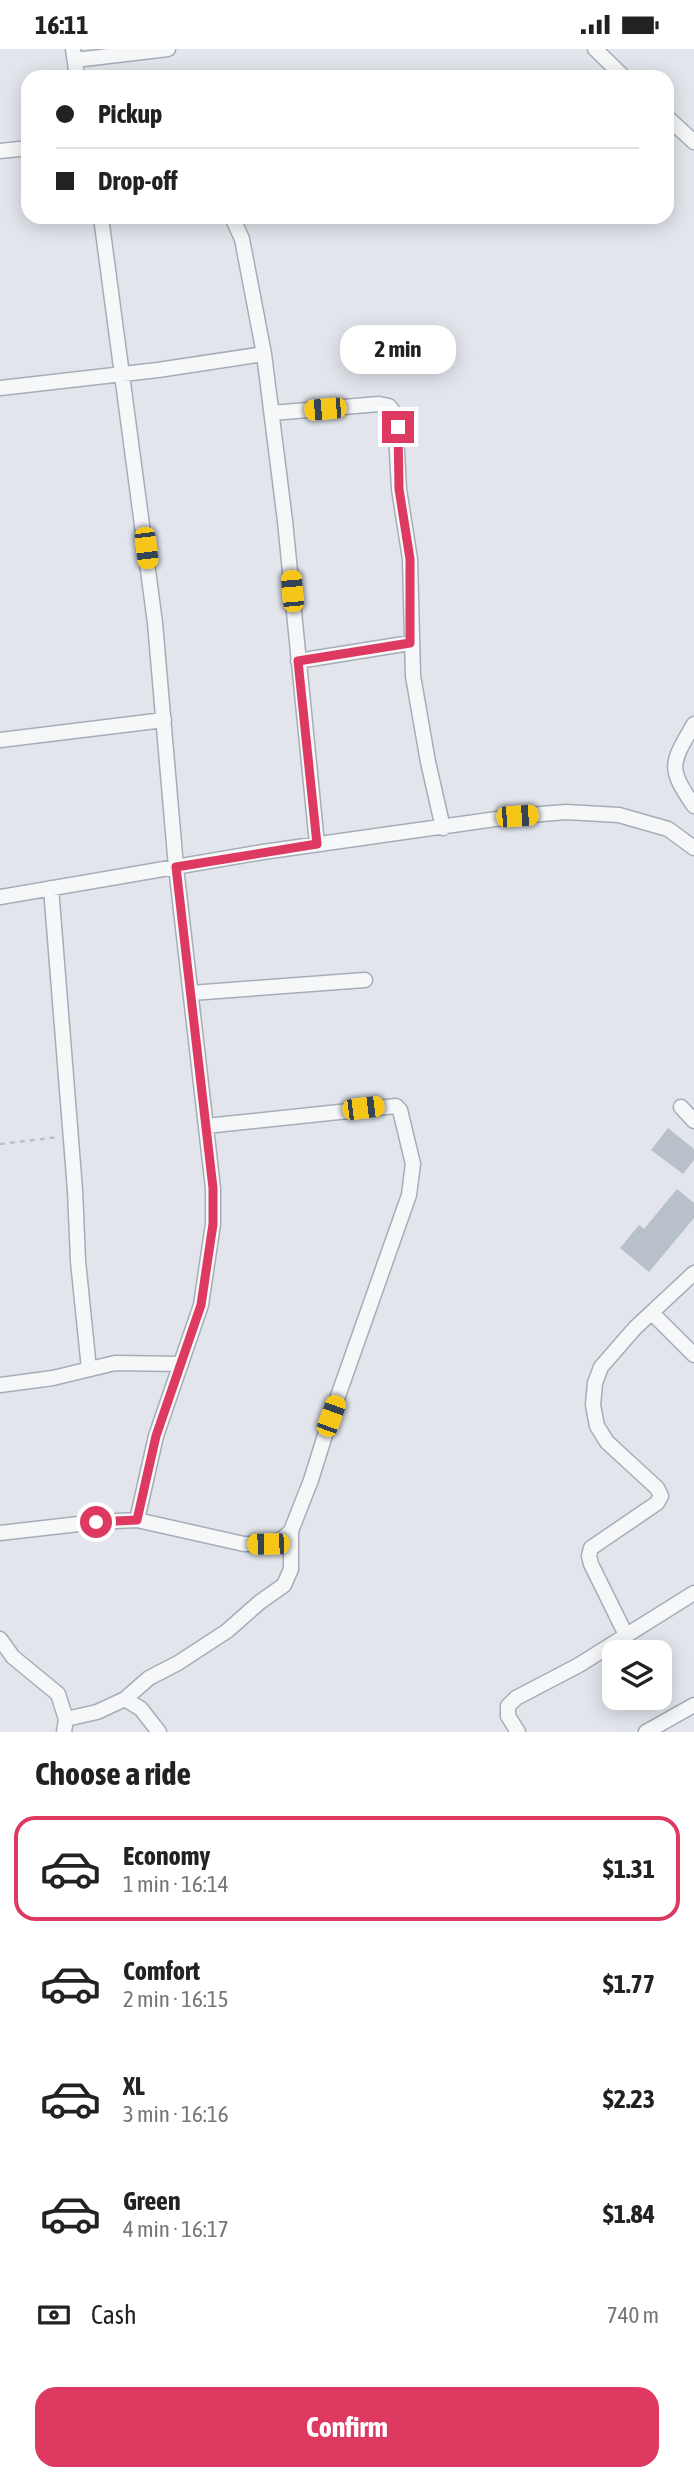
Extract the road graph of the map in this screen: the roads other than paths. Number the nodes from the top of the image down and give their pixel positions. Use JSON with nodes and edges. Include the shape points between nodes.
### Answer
{"nodes":[{"id":1,"x":168,"y":49,"type":"edge"},
{"id":2,"x":595,"y":49,"type":"edge"},
{"id":3,"x":74,"y":55,"type":"edge"},
{"id":4,"x":617,"y":70,"type":"edge"},
{"id":5,"x":674,"y":123,"type":"edge"},
{"id":6,"x":694,"y":142,"type":"edge"},
{"id":7,"x":21,"y":149,"type":"edge"},
{"id":8,"x":0,"y":151,"type":"edge"},
{"id":9,"x":102,"y":224,"type":"edge"},
{"id":10,"x":235,"y":224,"type":"edge"},
{"id":11,"x":264,"y":354,"type":"junction"},
{"id":12,"x":123,"y":374,"type":"junction"},
{"id":13,"x":0,"y":388,"type":"edge"},
{"id":14,"x":272,"y":413,"type":"junction"},
{"id":15,"x":410,"y":643,"type":"junction"},
{"id":16,"x":298,"y":661,"type":"junction"},
{"id":17,"x":164,"y":720,"type":"junction"},
{"id":18,"x":694,"y":724,"type":"edge"},
{"id":19,"x":0,"y":740,"type":"edge"},
{"id":20,"x":694,"y":806,"type":"edge"},
{"id":21,"x":443,"y":828,"type":"junction"},
{"id":22,"x":317,"y":844,"type":"junction"},
{"id":23,"x":694,"y":848,"type":"edge"},
{"id":24,"x":176,"y":867,"type":"junction"},
{"id":25,"x":51,"y":888,"type":"junction"},
{"id":26,"x":0,"y":897,"type":"edge"},
{"id":27,"x":365,"y":980,"type":"dead end"},
{"id":28,"x":191,"y":993,"type":"junction"},
{"id":29,"x":681,"y":1107,"type":"dead end"},
{"id":30,"x":694,"y":1121,"type":"edge"},
{"id":31,"x":206,"y":1126,"type":"junction"},
{"id":32,"x":694,"y":1273,"type":"edge"},
{"id":33,"x":652,"y":1313,"type":"junction"},
{"id":34,"x":694,"y":1355,"type":"edge"},
{"id":35,"x":181,"y":1364,"type":"junction"},
{"id":36,"x":89,"y":1370,"type":"junction"},
{"id":37,"x":0,"y":1385,"type":"edge"},
{"id":38,"x":137,"y":1520,"type":"junction"},
{"id":39,"x":291,"y":1531,"type":"junction"},
{"id":40,"x":0,"y":1533,"type":"edge"},
{"id":41,"x":694,"y":1593,"type":"edge"},
{"id":42,"x":626,"y":1635,"type":"junction"},
{"id":43,"x":0,"y":1639,"type":"edge"},
{"id":44,"x":125,"y":1699,"type":"junction"},
{"id":45,"x":694,"y":1705,"type":"edge"},
{"id":46,"x":65,"y":1725,"type":"edge"},
{"id":47,"x":159,"y":1732,"type":"edge"},
{"id":48,"x":517,"y":1732,"type":"edge"},
{"id":49,"x":646,"y":1732,"type":"edge"}],
"edges":[{"from":1,"to":3,"type":"street"},
{"from":2,"to":4,"type":"street"},
{"from":5,"to":6,"type":"street"},
{"from":7,"to":8,"type":"street"},
{"from":9,"to":12,"type":"street"},
{"from":10,"to":11,"type":"street"},
{"from":11,"to":12,"type":"street"},
{"from":11,"to":14,"type":"street"},
{"from":12,"to":13,"type":"street"},
{"from":12,"to":17,"type":"street"},
{"from":14,"to":15,"type":"street","via":[[379,404],[396,414],[399,489],[410,559]]},
{"from":14,"to":16,"type":"street"},
{"from":15,"to":16,"type":"street"},
{"from":15,"to":21,"type":"street"},
{"from":16,"to":22,"type":"street"},
{"from":17,"to":19,"type":"street"},
{"from":17,"to":24,"type":"street"},
{"from":18,"to":20,"type":"street","via":[[675,764],[677,782]]},
{"from":21,"to":22,"type":"street"},
{"from":21,"to":23,"type":"street","via":[[566,812],[619,815],[668,829]]},
{"from":22,"to":24,"type":"street"},
{"from":24,"to":25,"type":"street"},
{"from":24,"to":28,"type":"street"},
{"from":25,"to":26,"type":"street"},
{"from":25,"to":36,"type":"street"},
{"from":27,"to":28,"type":"street"},
{"from":28,"to":31,"type":"street"},
{"from":29,"to":30,"type":"street"},
{"from":31,"to":35,"type":"street","via":[[213,1224],[201,1305]]},
{"from":31,"to":39,"type":"street","via":[[396,1106],[412,1156],[404,1214]]},
{"from":32,"to":33,"type":"street"},
{"from":33,"to":34,"type":"street"},
{"from":33,"to":42,"type":"street","via":[[601,1367],[593,1405],[597,1426],[607,1442],[661,1496],[591,1548],[591,1565]]},
{"from":35,"to":36,"type":"street","via":[[115,1363]]},
{"from":35,"to":38,"type":"street","via":[[156,1436]]},
{"from":36,"to":37,"type":"street"},
{"from":38,"to":39,"type":"street","via":[[244,1545],[268,1544]]},
{"from":38,"to":40,"type":"street"},
{"from":39,"to":44,"type":"street","via":[[291,1569],[284,1585],[227,1631],[149,1678]]},
{"from":41,"to":42,"type":"street"},
{"from":42,"to":48,"type":"street","via":[[516,1698],[508,1706],[508,1716]]},
{"from":43,"to":46,"type":"street","via":[[13,1657],[58,1694]]},
{"from":44,"to":46,"type":"street"},
{"from":44,"to":47,"type":"street","via":[[141,1709]]},
{"from":45,"to":49,"type":"street"}]}
